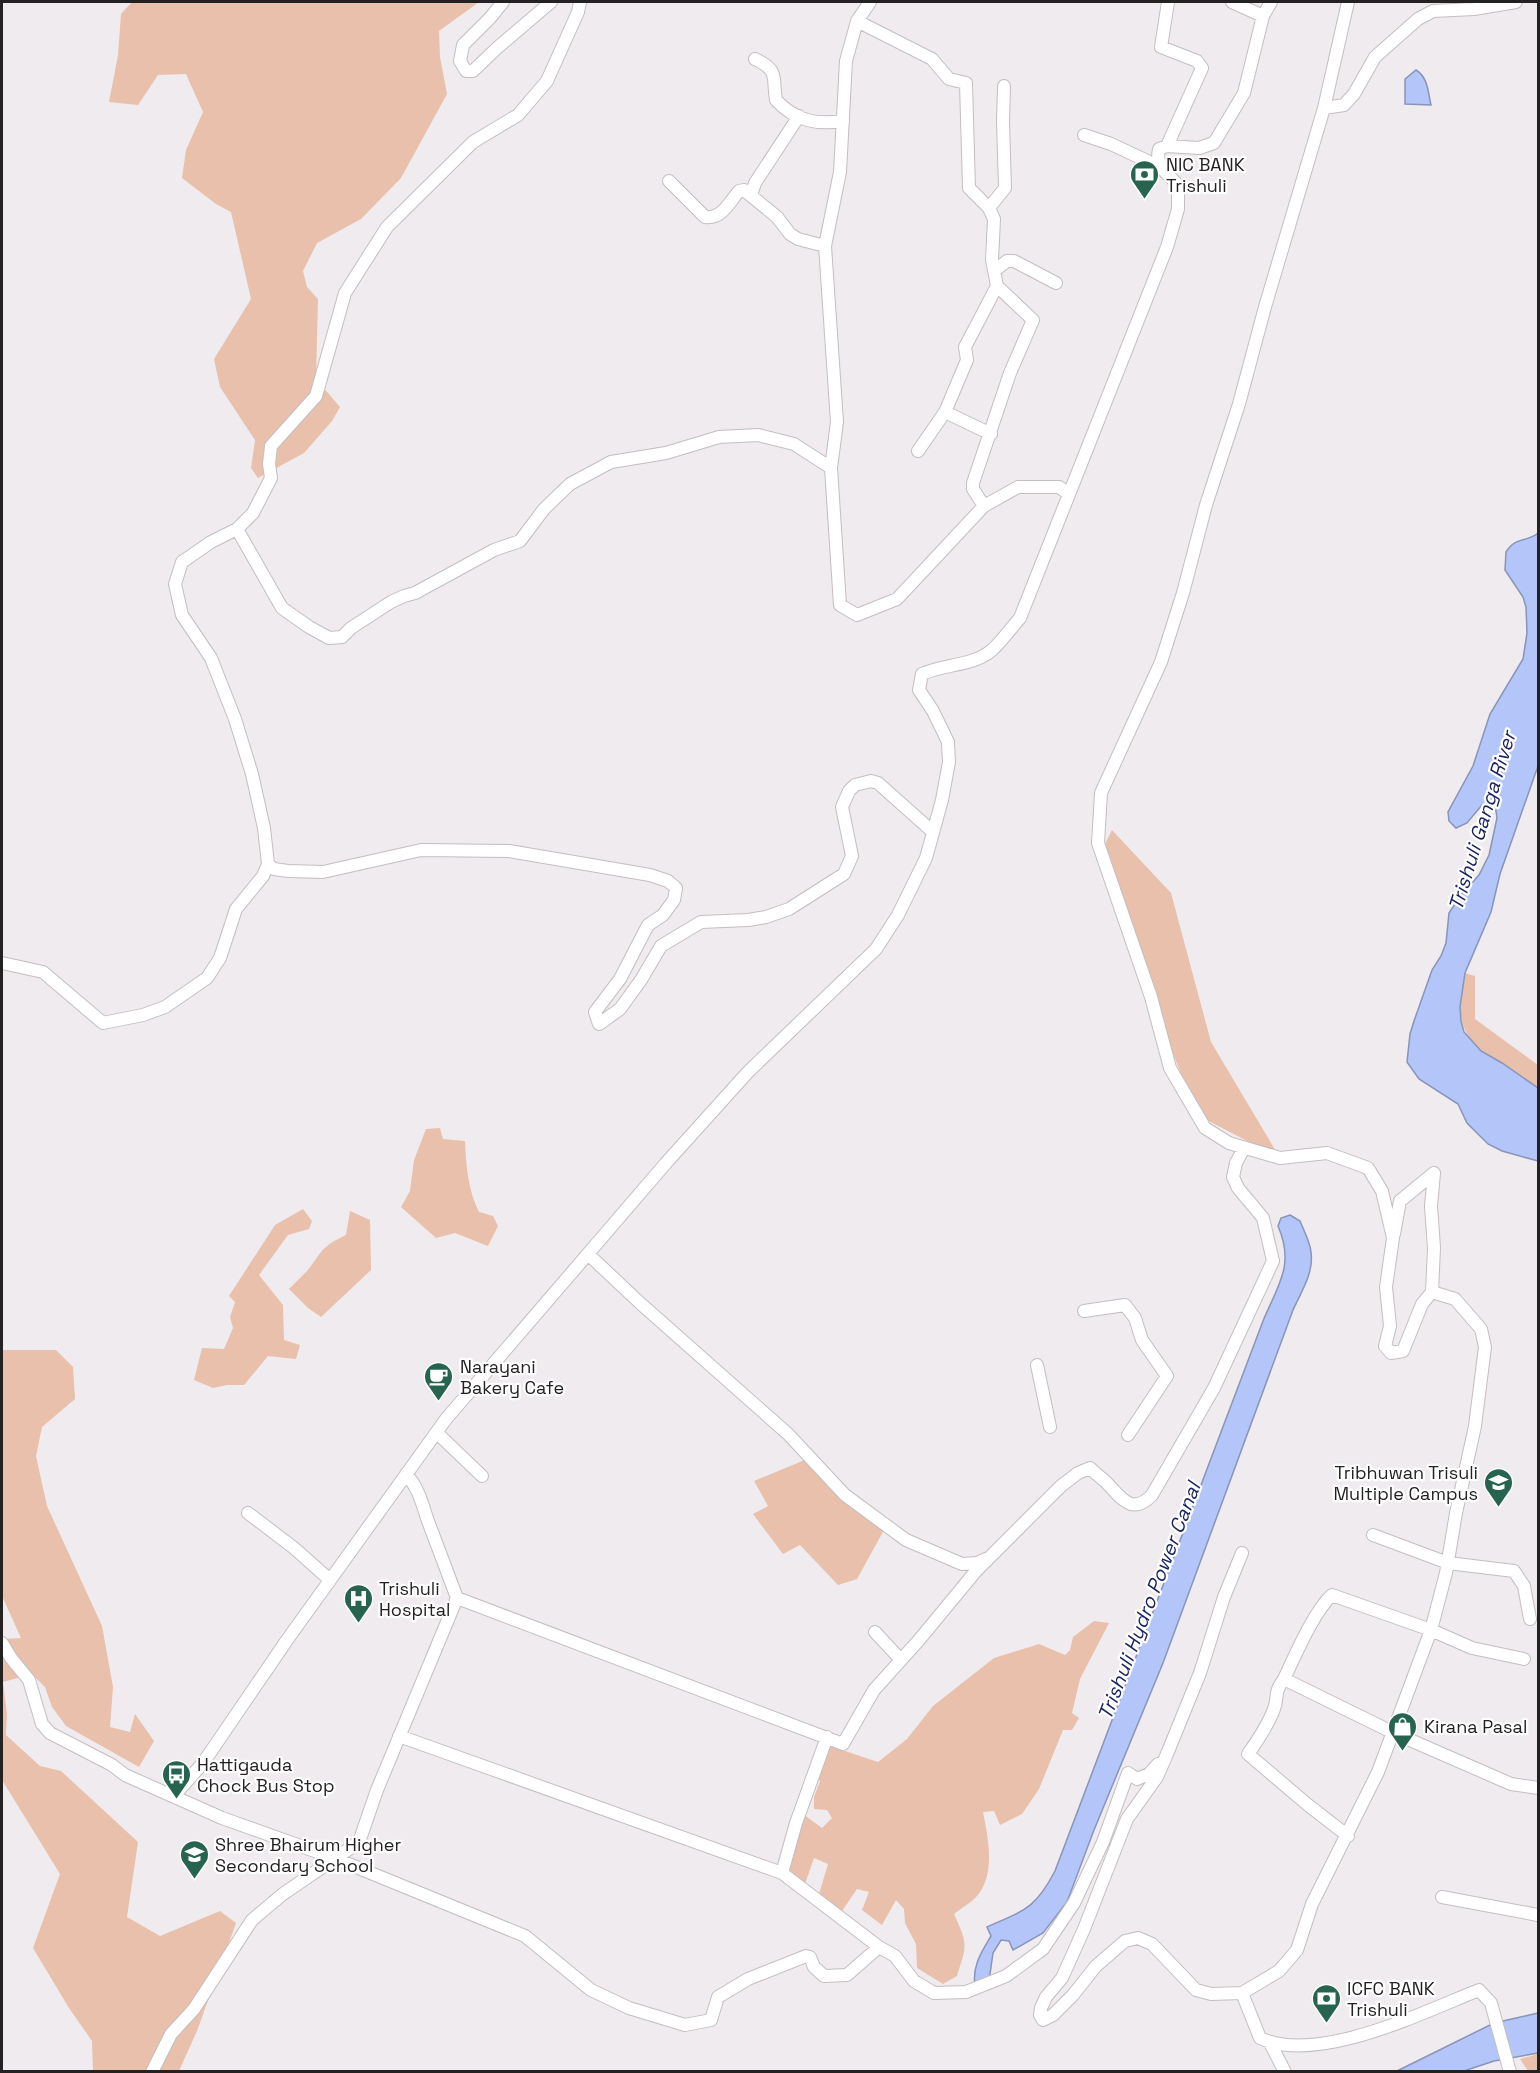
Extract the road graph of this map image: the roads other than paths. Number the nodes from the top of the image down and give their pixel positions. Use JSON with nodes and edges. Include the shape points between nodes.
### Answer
{"nodes":[{"id":1,"x":503,"y":2,"type":"edge"},
{"id":2,"x":551,"y":2,"type":"edge"},
{"id":3,"x":580,"y":2,"type":"edge"},
{"id":4,"x":870,"y":2,"type":"edge"},
{"id":5,"x":1168,"y":2,"type":"edge"},
{"id":6,"x":1233,"y":2,"type":"edge"},
{"id":7,"x":1270,"y":2,"type":"edge"},
{"id":8,"x":1348,"y":2,"type":"edge"},
{"id":9,"x":1516,"y":2,"type":"edge"},
{"id":10,"x":1263,"y":16,"type":"junction"},
{"id":11,"x":857,"y":21,"type":"junction"},
{"id":12,"x":755,"y":59,"type":"dead end"},
{"id":13,"x":1004,"y":86,"type":"dead end"},
{"id":14,"x":1324,"y":108,"type":"junction"},
{"id":15,"x":799,"y":116,"type":"junction"},
{"id":16,"x":843,"y":121,"type":"junction"},
{"id":17,"x":1084,"y":135,"type":"dead end"},
{"id":18,"x":1167,"y":146,"type":"junction"},
{"id":19,"x":1160,"y":167,"type":"junction"},
{"id":20,"x":669,"y":181,"type":"dead end"},
{"id":21,"x":751,"y":195,"type":"junction"},
{"id":22,"x":989,"y":208,"type":"junction"},
{"id":23,"x":825,"y":246,"type":"junction"},
{"id":24,"x":994,"y":271,"type":"junction"},
{"id":25,"x":1056,"y":283,"type":"dead end"},
{"id":26,"x":997,"y":286,"type":"junction"},
{"id":27,"x":945,"y":412,"type":"junction"},
{"id":28,"x":991,"y":434,"type":"junction"},
{"id":29,"x":918,"y":451,"type":"dead end"},
{"id":30,"x":831,"y":468,"type":"junction"},
{"id":31,"x":1069,"y":494,"type":"junction"},
{"id":32,"x":984,"y":506,"type":"junction"},
{"id":33,"x":237,"y":529,"type":"junction"},
{"id":34,"x":933,"y":832,"type":"junction"},
{"id":35,"x":268,"y":864,"type":"junction"},
{"id":36,"x":2,"y":963,"type":"edge"},
{"id":37,"x":1244,"y":1148,"type":"junction"},
{"id":38,"x":1393,"y":1238,"type":"junction"},
{"id":39,"x":589,"y":1255,"type":"junction"},
{"id":40,"x":1432,"y":1292,"type":"junction"},
{"id":41,"x":1084,"y":1311,"type":"dead end"},
{"id":42,"x":1037,"y":1365,"type":"dead end"},
{"id":43,"x":1050,"y":1427,"type":"dead end"},
{"id":44,"x":437,"y":1433,"type":"junction"},
{"id":45,"x":1128,"y":1435,"type":"dead end"},
{"id":46,"x":406,"y":1474,"type":"junction"},
{"id":47,"x":482,"y":1476,"type":"dead end"},
{"id":48,"x":248,"y":1514,"type":"dead end"},
{"id":49,"x":1372,"y":1535,"type":"dead end"},
{"id":50,"x":1242,"y":1553,"type":"dead end"},
{"id":51,"x":990,"y":1557,"type":"junction"},
{"id":52,"x":1448,"y":1563,"type":"junction"},
{"id":53,"x":330,"y":1580,"type":"junction"},
{"id":54,"x":457,"y":1598,"type":"junction"},
{"id":55,"x":1530,"y":1619,"type":"dead end"},
{"id":56,"x":1431,"y":1630,"type":"junction"},
{"id":57,"x":875,"y":1632,"type":"dead end"},
{"id":58,"x":2,"y":1643,"type":"edge"},
{"id":59,"x":1524,"y":1659,"type":"dead end"},
{"id":60,"x":901,"y":1660,"type":"junction"},
{"id":61,"x":1284,"y":1678,"type":"junction"},
{"id":62,"x":1394,"y":1733,"type":"junction"},
{"id":63,"x":399,"y":1736,"type":"junction"},
{"id":64,"x":827,"y":1737,"type":"junction"},
{"id":65,"x":1167,"y":1754,"type":"junction"},
{"id":66,"x":1539,"y":1788,"type":"edge"},
{"id":67,"x":171,"y":1795,"type":"junction"},
{"id":68,"x":1348,"y":1836,"type":"junction"},
{"id":69,"x":334,"y":1858,"type":"junction"},
{"id":70,"x":782,"y":1873,"type":"junction"},
{"id":71,"x":1442,"y":1897,"type":"dead end"},
{"id":72,"x":1539,"y":1915,"type":"edge"},
{"id":73,"x":879,"y":1947,"type":"junction"},
{"id":74,"x":1242,"y":1993,"type":"junction"},
{"id":75,"x":1270,"y":2043,"type":"junction"},
{"id":76,"x":1509,"y":2070,"type":"edge"},
{"id":77,"x":152,"y":2072,"type":"edge"},
{"id":78,"x":1285,"y":2072,"type":"edge"}],
"edges":[{"from":1,"to":2,"type":"street","via":[[463,45],[460,61],[466,71],[473,71]]},
{"from":3,"to":33,"type":"street","via":[[547,81],[518,115],[473,142],[381,236],[345,293],[316,396],[271,446],[271,478],[253,513]]},
{"from":4,"to":11,"type":"street"},
{"from":5,"to":18,"type":"street","via":[[1161,46],[1197,61],[1202,68]]},
{"from":6,"to":10,"type":"street"},
{"from":7,"to":10,"type":"street"},
{"from":8,"to":14,"type":"street"},
{"from":9,"to":14,"type":"street","via":[[1433,11],[1418,19],[1375,57],[1344,105]]},
{"from":10,"to":18,"type":"street","via":[[1244,93],[1214,143],[1199,148]]},
{"from":11,"to":16,"type":"street","via":[[846,61]]},
{"from":11,"to":22,"type":"street","via":[[932,59],[949,79],[966,83],[969,188]]},
{"from":12,"to":15,"type":"street","via":[[773,73],[776,100]]},
{"from":13,"to":22,"type":"street","via":[[1005,188]]},
{"from":14,"to":37,"type":"street","via":[[1161,662],[1101,794],[1098,843],[1170,1068],[1205,1128]]},
{"from":15,"to":16,"type":"street","via":[[822,124]]},
{"from":15,"to":21,"type":"street"},
{"from":16,"to":23,"type":"street","via":[[840,172]]},
{"from":17,"to":19,"type":"street"},
{"from":18,"to":19,"type":"street","via":[[1159,150]]},
{"from":19,"to":31,"type":"street","via":[[1178,184],[1178,209],[1167,247]]},
{"from":20,"to":21,"type":"street","via":[[705,217],[719,215],[739,191]]},
{"from":21,"to":23,"type":"street","via":[[790,234]]},
{"from":22,"to":24,"type":"street","via":[[994,219]]},
{"from":23,"to":30,"type":"street","via":[[837,422]]},
{"from":24,"to":25,"type":"street","via":[[1014,261]]},
{"from":24,"to":26,"type":"street"},
{"from":26,"to":27,"type":"street","via":[[965,347],[967,360]]},
{"from":26,"to":28,"type":"street","via":[[1033,320],[1010,373]]},
{"from":27,"to":28,"type":"street"},
{"from":27,"to":29,"type":"street"},
{"from":28,"to":32,"type":"street","via":[[973,489]]},
{"from":30,"to":32,"type":"street","via":[[840,604],[856,615],[897,599]]},
{"from":30,"to":33,"type":"street","via":[[794,444],[758,435],[719,437],[666,453],[611,462],[570,484],[544,509],[520,541],[397,599],[342,637],[329,638],[282,608]]},
{"from":31,"to":32,"type":"street","via":[[1059,487],[1018,487]]},
{"from":31,"to":34,"type":"street","via":[[1020,618],[991,651],[966,663],[922,674],[920,690],[948,742],[949,762]]},
{"from":33,"to":35,"type":"street","via":[[182,562],[175,584],[182,615],[212,658],[235,719],[252,774]]},
{"from":34,"to":35,"type":"street","via":[[878,783],[855,784],[842,807],[852,856],[844,874],[789,909],[748,920],[701,922],[661,946],[620,1009],[599,1024],[595,1012],[620,979],[648,925],[663,915],[674,900],[676,888],[668,881],[509,851],[421,850],[323,872],[274,869]]},
{"from":34,"to":39,"type":"street","via":[[913,888],[876,950],[748,1072]]},
{"from":35,"to":36,"type":"street","via":[[236,909],[220,957],[207,978],[165,1007],[103,1023],[43,972]]},
{"from":37,"to":38,"type":"street","via":[[1280,1158],[1328,1153],[1368,1168],[1382,1191]]},
{"from":37,"to":51,"type":"street","via":[[1233,1177],[1263,1218],[1273,1261],[1214,1388],[1152,1495],[1141,1504],[1124,1502],[1090,1468],[1061,1486]]},
{"from":38,"to":40,"type":"street","via":[[1386,1287],[1390,1326],[1385,1346],[1391,1353],[1403,1351],[1422,1304]]},
{"from":38,"to":40,"type":"street","via":[[1400,1201],[1434,1173]]},
{"from":39,"to":44,"type":"street"},
{"from":39,"to":51,"type":"street","via":[[788,1434],[854,1502],[906,1540],[962,1564]]},
{"from":40,"to":52,"type":"street","via":[[1455,1299],[1481,1329],[1485,1347],[1475,1426]]},
{"from":41,"to":45,"type":"street","via":[[1125,1305],[1135,1318],[1142,1340],[1167,1376]]},
{"from":42,"to":43,"type":"street"},
{"from":44,"to":46,"type":"street"},
{"from":44,"to":47,"type":"street"},
{"from":46,"to":53,"type":"street"},
{"from":46,"to":54,"type":"street","via":[[422,1499]]},
{"from":48,"to":53,"type":"street"},
{"from":49,"to":52,"type":"street"},
{"from":50,"to":65,"type":"street"},
{"from":51,"to":60,"type":"street"},
{"from":52,"to":55,"type":"street","via":[[1514,1571],[1524,1586]]},
{"from":52,"to":56,"type":"street"},
{"from":53,"to":67,"type":"street","via":[[203,1762]]},
{"from":54,"to":63,"type":"street"},
{"from":54,"to":64,"type":"street"},
{"from":56,"to":59,"type":"street","via":[[1472,1648]]},
{"from":56,"to":61,"type":"street","via":[[1332,1595]]},
{"from":56,"to":62,"type":"street"},
{"from":57,"to":60,"type":"street"},
{"from":58,"to":67,"type":"street","via":[[29,1680],[42,1724],[50,1733],[124,1775]]},
{"from":60,"to":64,"type":"street","via":[[874,1690],[843,1744]]},
{"from":61,"to":62,"type":"street"},
{"from":61,"to":68,"type":"street","via":[[1276,1689],[1275,1707],[1248,1755]]},
{"from":62,"to":66,"type":"street","via":[[1511,1784]]},
{"from":62,"to":68,"type":"street"},
{"from":63,"to":69,"type":"street","via":[[359,1842]]},
{"from":63,"to":70,"type":"street"},
{"from":64,"to":70,"type":"street"},
{"from":65,"to":73,"type":"street","via":[[1149,1774],[1137,1779],[1128,1773],[1103,1842],[1074,1903],[1043,1949],[1006,1976],[966,1992],[934,1993],[914,1981],[895,1956]]},
{"from":65,"to":74,"type":"street","via":[[1157,1777],[1127,1819],[1084,1929],[1040,2015],[1043,2020],[1053,2015],[1096,1966],[1125,1941],[1138,1938],[1152,1944],[1196,1990]]},
{"from":67,"to":69,"type":"street","via":[[222,1818]]},
{"from":68,"to":74,"type":"street","via":[[1312,1905],[1297,1950],[1279,1971]]},
{"from":69,"to":73,"type":"street","via":[[525,1936],[591,1990],[629,2008],[685,2025],[711,2020],[718,1997],[748,1979],[806,1956],[824,1976],[847,1975]]},
{"from":69,"to":77,"type":"street","via":[[252,1920],[194,2008],[171,2034]]},
{"from":70,"to":73,"type":"street"},
{"from":71,"to":72,"type":"street"},
{"from":74,"to":75,"type":"street","via":[[1260,2038]]},
{"from":75,"to":76,"type":"street","via":[[1315,2046],[1353,2037],[1479,1990],[1491,2003]]},
{"from":75,"to":78,"type":"street"}]}
